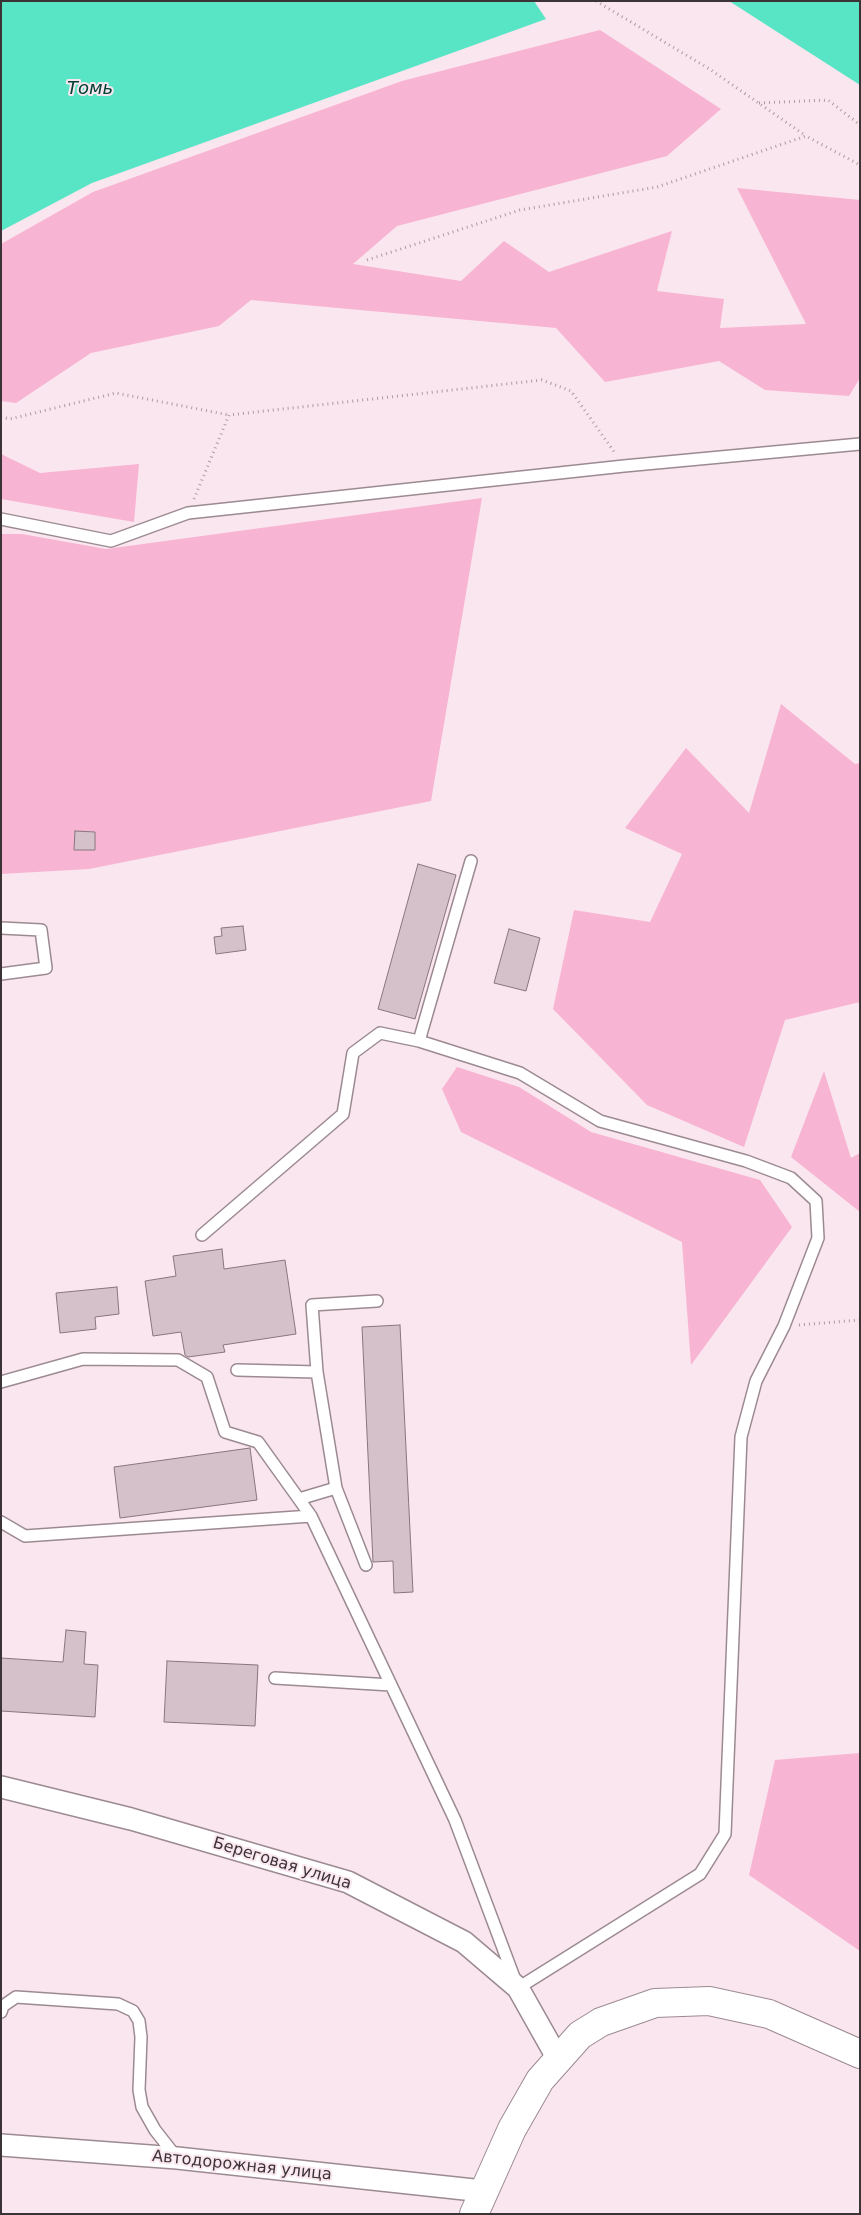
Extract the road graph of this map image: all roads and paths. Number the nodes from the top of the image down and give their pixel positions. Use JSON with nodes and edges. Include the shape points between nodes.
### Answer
{"nodes":[{"id":1,"x":596,"y":1,"type":"edge"},
{"id":2,"x":759,"y":103,"type":"junction"},
{"id":3,"x":860,"y":125,"type":"edge"},
{"id":4,"x":806,"y":136,"type":"junction"},
{"id":5,"x":860,"y":165,"type":"edge"},
{"id":6,"x":367,"y":260,"type":"dead end"},
{"id":7,"x":229,"y":415,"type":"junction"},
{"id":8,"x":1,"y":417,"type":"edge"},
{"id":9,"x":860,"y":444,"type":"edge"},
{"id":10,"x":624,"y":466,"type":"junction"},
{"id":11,"x":188,"y":514,"type":"junction"},
{"id":12,"x":1,"y":518,"type":"edge"},
{"id":13,"x":471,"y":861,"type":"dead end"},
{"id":14,"x":1,"y":928,"type":"edge"},
{"id":15,"x":1,"y":974,"type":"edge"},
{"id":16,"x":419,"y":1041,"type":"junction"},
{"id":17,"x":202,"y":1235,"type":"dead end"},
{"id":18,"x":377,"y":1301,"type":"dead end"},
{"id":19,"x":860,"y":1320,"type":"edge"},
{"id":20,"x":784,"y":1326,"type":"junction"},
{"id":21,"x":236,"y":1370,"type":"dead end"},
{"id":22,"x":317,"y":1372,"type":"junction"},
{"id":23,"x":1,"y":1382,"type":"edge"},
{"id":24,"x":336,"y":1488,"type":"junction"},
{"id":25,"x":299,"y":1499,"type":"junction"},
{"id":26,"x":311,"y":1516,"type":"junction"},
{"id":27,"x":1,"y":1522,"type":"edge"},
{"id":28,"x":366,"y":1565,"type":"dead end"},
{"id":29,"x":275,"y":1678,"type":"dead end"},
{"id":30,"x":391,"y":1685,"type":"junction"},
{"id":31,"x":1,"y":1787,"type":"edge"},
{"id":32,"x":518,"y":1988,"type":"junction"},
{"id":33,"x":1,"y":2012,"type":"edge"},
{"id":34,"x":860,"y":2054,"type":"edge"},
{"id":35,"x":558,"y":2059,"type":"junction"},
{"id":36,"x":1,"y":2145,"type":"edge"},
{"id":37,"x":177,"y":2158,"type":"junction"},
{"id":38,"x":479,"y":2203,"type":"edge"}],
"edges":[{"from":1,"to":2,"type":"path","via":[[711,70]]},
{"from":2,"to":3,"type":"path","via":[[828,100]]},
{"from":2,"to":4,"type":"path"},
{"from":4,"to":5,"type":"path"},
{"from":4,"to":6,"type":"path","via":[[658,187],[520,210]]},
{"from":7,"to":8,"type":"path","via":[[116,393],[10,419]]},
{"from":7,"to":10,"type":"path","via":[[542,380],[571,391]]},
{"from":7,"to":11,"type":"path"},
{"from":9,"to":10,"type":"lane"},
{"from":10,"to":11,"type":"lane"},
{"from":11,"to":12,"type":"lane","via":[[111,541]]},
{"from":13,"to":16,"type":"lane"},
{"from":14,"to":15,"type":"lane","via":[[41,930],[46,968]]},
{"from":16,"to":17,"type":"lane","via":[[380,1032],[353,1053],[343,1114]]},
{"from":16,"to":20,"type":"lane","via":[[520,1073],[600,1121],[746,1161],[791,1178],[816,1201],[818,1238]]},
{"from":18,"to":22,"type":"lane","via":[[312,1305]]},
{"from":19,"to":20,"type":"path"},
{"from":20,"to":32,"type":"lane","via":[[756,1380],[741,1437],[725,1834],[700,1874]]},
{"from":21,"to":22,"type":"lane"},
{"from":22,"to":24,"type":"lane"},
{"from":23,"to":25,"type":"lane","via":[[83,1359],[178,1360],[207,1377],[225,1432],[258,1442]]},
{"from":24,"to":25,"type":"lane"},
{"from":24,"to":28,"type":"lane"},
{"from":25,"to":26,"type":"lane"},
{"from":26,"to":27,"type":"lane","via":[[25,1536]]},
{"from":26,"to":30,"type":"lane"},
{"from":29,"to":30,"type":"lane"},
{"from":30,"to":32,"type":"lane","via":[[455,1820]]},
{"from":31,"to":32,"type":"street","name":"Береговая улица","via":[[131,1819],[348,1882],[464,1942]]},
{"from":32,"to":35,"type":"street","name":"Береговая улица"},
{"from":33,"to":37,"type":"lane","via":[[3,2006],[16,1997],[118,2004],[133,2011],[140,2029],[139,2090],[142,2107]]},
{"from":34,"to":35,"type":"main road","via":[[769,2014],[709,2001],[684,2001],[654,2003],[601,2022],[580,2035]]},
{"from":35,"to":38,"type":"main road","via":[[526,2102]]},
{"from":36,"to":37,"type":"street","name":"Автодорожная улица"},
{"from":37,"to":38,"type":"street","name":"Автодорожная улица"}]}
